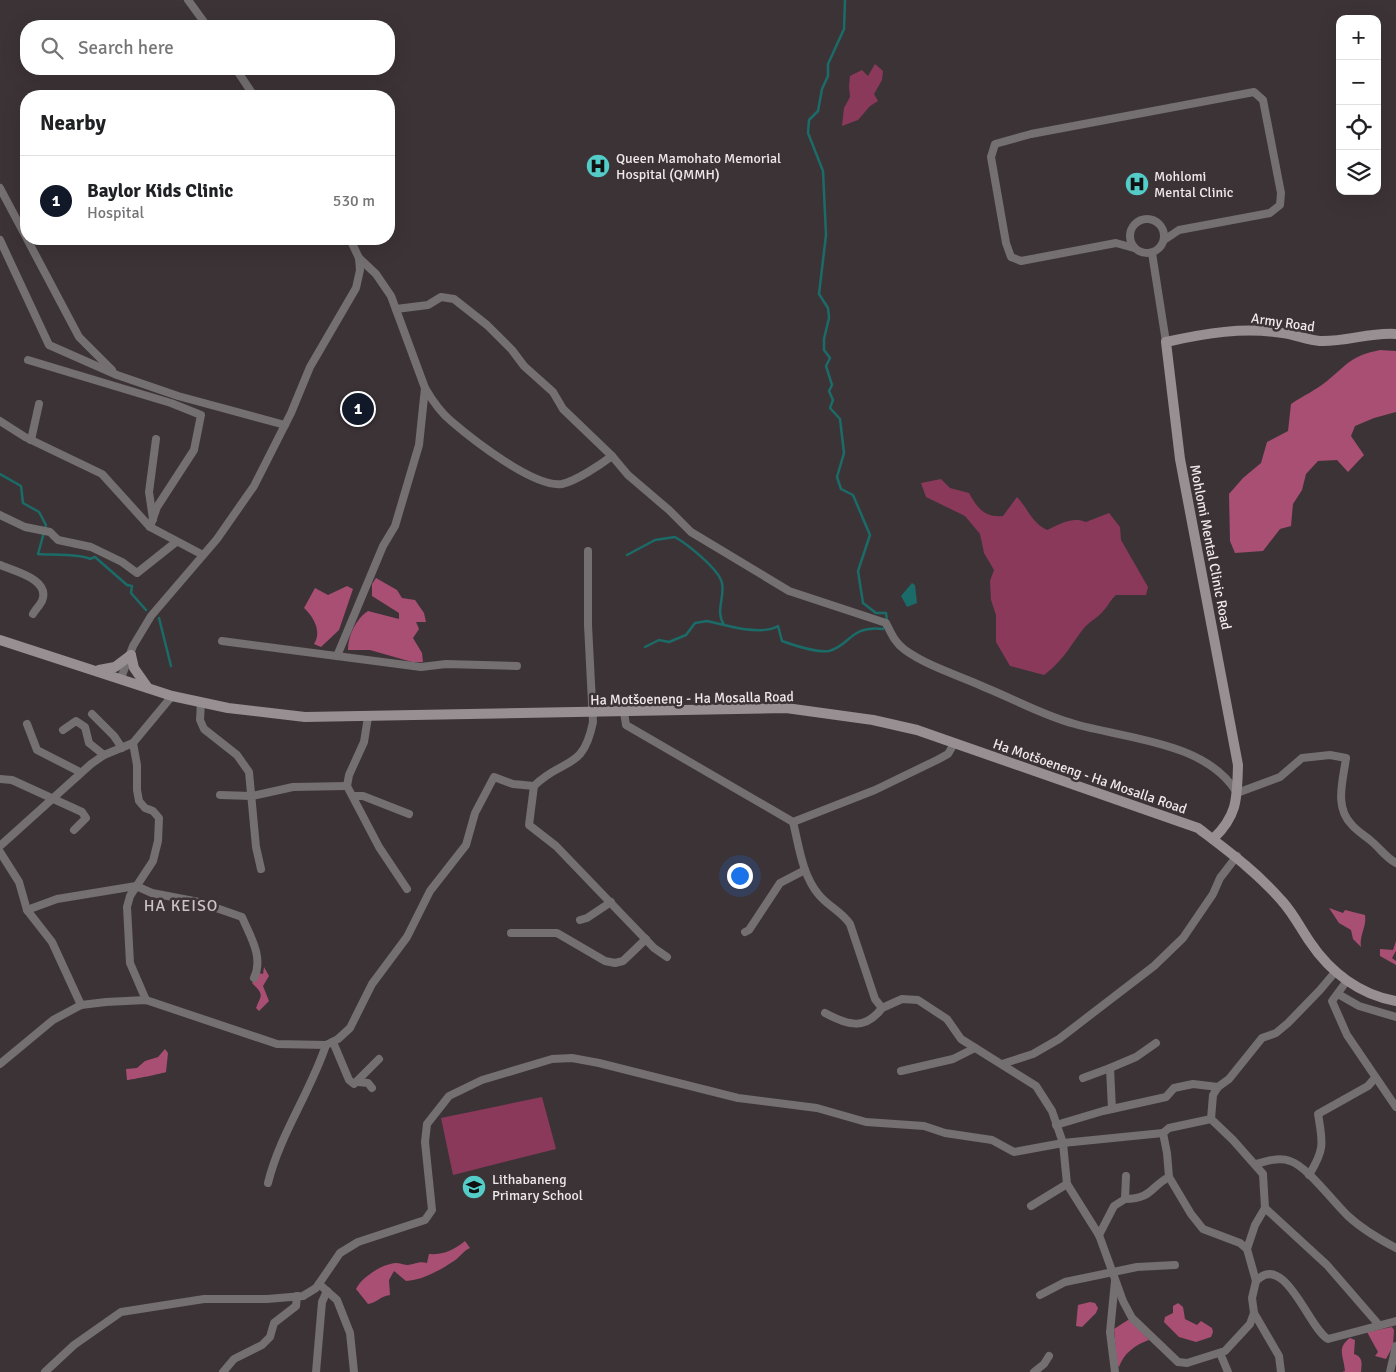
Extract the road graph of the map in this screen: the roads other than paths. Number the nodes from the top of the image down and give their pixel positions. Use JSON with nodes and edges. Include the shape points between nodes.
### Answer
{"nodes":[{"id":1,"x":188,"y":0,"type":"edge"},
{"id":2,"x":203,"y":20,"type":"edge"},
{"id":3,"x":240,"y":75,"type":"edge"},
{"id":4,"x":250,"y":90,"type":"edge"},
{"id":5,"x":0,"y":188,"type":"edge"},
{"id":6,"x":20,"y":225,"type":"edge"},
{"id":7,"x":0,"y":240,"type":"edge"},
{"id":8,"x":1164,"y":240,"type":"junction"},
{"id":9,"x":31,"y":245,"type":"edge"},
{"id":10,"x":353,"y":245,"type":"edge"},
{"id":11,"x":1134,"y":248,"type":"junction"},
{"id":12,"x":1152,"y":253,"type":"junction"},
{"id":13,"x":359,"y":258,"type":"junction"},
{"id":14,"x":396,"y":309,"type":"junction"},
{"id":15,"x":1396,"y":334,"type":"edge"},
{"id":16,"x":1166,"y":342,"type":"junction"},
{"id":17,"x":28,"y":360,"type":"dead end"},
{"id":18,"x":117,"y":376,"type":"junction"},
{"id":19,"x":425,"y":388,"type":"junction"},
{"id":20,"x":39,"y":404,"type":"dead end"},
{"id":21,"x":0,"y":421,"type":"edge"},
{"id":22,"x":285,"y":425,"type":"junction"},
{"id":23,"x":156,"y":439,"type":"dead end"},
{"id":24,"x":31,"y":440,"type":"junction"},
{"id":25,"x":612,"y":456,"type":"junction"},
{"id":26,"x":0,"y":516,"type":"edge"},
{"id":27,"x":153,"y":518,"type":"junction"},
{"id":28,"x":150,"y":527,"type":"junction"},
{"id":29,"x":176,"y":542,"type":"junction"},
{"id":30,"x":588,"y":551,"type":"dead end"},
{"id":31,"x":203,"y":555,"type":"junction"},
{"id":32,"x":0,"y":565,"type":"edge"},
{"id":33,"x":32,"y":614,"type":"dead end"},
{"id":34,"x":0,"y":641,"type":"edge"},
{"id":35,"x":222,"y":641,"type":"dead end"},
{"id":36,"x":131,"y":654,"type":"junction"},
{"id":37,"x":337,"y":656,"type":"junction"},
{"id":38,"x":517,"y":666,"type":"dead end"},
{"id":39,"x":95,"y":670,"type":"junction"},
{"id":40,"x":121,"y":678,"type":"junction"},
{"id":41,"x":148,"y":688,"type":"junction"},
{"id":42,"x":172,"y":696,"type":"junction"},
{"id":43,"x":201,"y":702,"type":"junction"},
{"id":44,"x":624,"y":712,"type":"junction"},
{"id":45,"x":592,"y":713,"type":"junction"},
{"id":46,"x":92,"y":714,"type":"dead end"},
{"id":47,"x":368,"y":717,"type":"junction"},
{"id":48,"x":27,"y":724,"type":"dead end"},
{"id":49,"x":63,"y":730,"type":"dead end"},
{"id":50,"x":133,"y":743,"type":"junction"},
{"id":51,"x":954,"y":744,"type":"junction"},
{"id":52,"x":122,"y":748,"type":"junction"},
{"id":53,"x":104,"y":755,"type":"junction"},
{"id":54,"x":80,"y":772,"type":"junction"},
{"id":55,"x":0,"y":779,"type":"edge"},
{"id":56,"x":347,"y":786,"type":"junction"},
{"id":57,"x":534,"y":786,"type":"junction"},
{"id":58,"x":1238,"y":793,"type":"junction"},
{"id":59,"x":220,"y":795,"type":"dead end"},
{"id":60,"x":252,"y":796,"type":"junction"},
{"id":61,"x":354,"y":796,"type":"junction"},
{"id":62,"x":53,"y":799,"type":"junction"},
{"id":63,"x":409,"y":814,"type":"dead end"},
{"id":64,"x":793,"y":822,"type":"junction"},
{"id":65,"x":74,"y":830,"type":"dead end"},
{"id":66,"x":0,"y":834,"type":"edge"},
{"id":67,"x":1213,"y":839,"type":"junction"},
{"id":68,"x":7,"y":840,"type":"junction"},
{"id":69,"x":0,"y":846,"type":"edge"},
{"id":70,"x":0,"y":852,"type":"edge"},
{"id":71,"x":1237,"y":856,"type":"junction"},
{"id":72,"x":1396,"y":863,"type":"edge"},
{"id":73,"x":261,"y":869,"type":"dead end"},
{"id":74,"x":805,"y":870,"type":"junction"},
{"id":75,"x":136,"y":886,"type":"junction"},
{"id":76,"x":406,"y":889,"type":"dead end"},
{"id":77,"x":611,"y":902,"type":"junction"},
{"id":78,"x":27,"y":910,"type":"junction"},
{"id":79,"x":580,"y":920,"type":"dead end"},
{"id":80,"x":745,"y":932,"type":"dead end"},
{"id":81,"x":511,"y":933,"type":"dead end"},
{"id":82,"x":646,"y":939,"type":"junction"},
{"id":83,"x":667,"y":957,"type":"dead end"},
{"id":84,"x":1336,"y":971,"type":"junction"},
{"id":85,"x":254,"y":978,"type":"dead end"},
{"id":86,"x":1346,"y":982,"type":"junction"},
{"id":87,"x":1338,"y":994,"type":"junction"},
{"id":88,"x":146,"y":1000,"type":"junction"},
{"id":89,"x":1396,"y":1001,"type":"edge"},
{"id":90,"x":81,"y":1005,"type":"junction"},
{"id":91,"x":882,"y":1008,"type":"junction"},
{"id":92,"x":825,"y":1014,"type":"dead end"},
{"id":93,"x":1396,"y":1017,"type":"edge"},
{"id":94,"x":1156,"y":1043,"type":"dead end"},
{"id":95,"x":329,"y":1044,"type":"junction"},
{"id":96,"x":975,"y":1048,"type":"junction"},
{"id":97,"x":379,"y":1059,"type":"dead end"},
{"id":98,"x":0,"y":1064,"type":"edge"},
{"id":99,"x":1002,"y":1064,"type":"junction"},
{"id":100,"x":1110,"y":1068,"type":"junction"},
{"id":101,"x":900,"y":1071,"type":"dead end"},
{"id":102,"x":1083,"y":1078,"type":"dead end"},
{"id":103,"x":1375,"y":1078,"type":"junction"},
{"id":104,"x":358,"y":1082,"type":"junction"},
{"id":105,"x":1218,"y":1086,"type":"junction"},
{"id":106,"x":372,"y":1088,"type":"dead end"},
{"id":107,"x":1396,"y":1107,"type":"edge"},
{"id":108,"x":1112,"y":1109,"type":"junction"},
{"id":109,"x":1211,"y":1120,"type":"junction"},
{"id":110,"x":1056,"y":1125,"type":"junction"},
{"id":111,"x":1162,"y":1133,"type":"junction"},
{"id":112,"x":1062,"y":1143,"type":"junction"},
{"id":113,"x":1256,"y":1164,"type":"junction"},
{"id":114,"x":1309,"y":1175,"type":"junction"},
{"id":115,"x":1126,"y":1176,"type":"dead end"},
{"id":116,"x":1169,"y":1178,"type":"junction"},
{"id":117,"x":268,"y":1182,"type":"dead end"},
{"id":118,"x":1067,"y":1184,"type":"junction"},
{"id":119,"x":1125,"y":1199,"type":"junction"},
{"id":120,"x":1031,"y":1206,"type":"dead end"},
{"id":121,"x":1265,"y":1208,"type":"junction"},
{"id":122,"x":1099,"y":1235,"type":"junction"},
{"id":123,"x":1396,"y":1248,"type":"edge"},
{"id":124,"x":1247,"y":1249,"type":"junction"},
{"id":125,"x":1175,"y":1265,"type":"dead end"},
{"id":126,"x":1112,"y":1272,"type":"junction"},
{"id":127,"x":1115,"y":1281,"type":"junction"},
{"id":128,"x":1256,"y":1281,"type":"junction"},
{"id":129,"x":319,"y":1284,"type":"junction"},
{"id":130,"x":327,"y":1291,"type":"junction"},
{"id":131,"x":1040,"y":1295,"type":"dead end"},
{"id":132,"x":297,"y":1296,"type":"junction"},
{"id":133,"x":1254,"y":1314,"type":"junction"},
{"id":134,"x":1396,"y":1322,"type":"edge"},
{"id":135,"x":1379,"y":1325,"type":"junction"},
{"id":136,"x":1396,"y":1346,"type":"edge"},
{"id":137,"x":1220,"y":1353,"type":"junction"},
{"id":138,"x":1049,"y":1356,"type":"dead end"},
{"id":139,"x":45,"y":1372,"type":"edge"},
{"id":140,"x":223,"y":1372,"type":"edge"},
{"id":141,"x":316,"y":1372,"type":"edge"},
{"id":142,"x":354,"y":1372,"type":"edge"},
{"id":143,"x":1034,"y":1372,"type":"edge"},
{"id":144,"x":1115,"y":1372,"type":"edge"},
{"id":145,"x":1228,"y":1372,"type":"edge"},
{"id":146,"x":1281,"y":1372,"type":"edge"},
{"id":147,"x":1390,"y":1372,"type":"edge"}],
"edges":[{"from":1,"to":2,"type":"street"},
{"from":3,"to":4,"type":"street"},
{"from":5,"to":6,"type":"street"},
{"from":7,"to":18,"type":"street","via":[[49,345]]},
{"from":8,"to":11,"type":"street","via":[[1163,228],[1159,224],[1143,219],[1130,231]]},
{"from":8,"to":11,"type":"street","via":[[1179,230],[1270,213],[1280,205],[1281,193],[1262,100],[1254,92],[1031,134],[995,144],[991,157],[1011,257],[1022,260],[1116,243]]},
{"from":8,"to":12,"type":"street"},
{"from":9,"to":18,"type":"street","via":[[79,337]]},
{"from":10,"to":13,"type":"street"},
{"from":11,"to":12,"type":"street","via":[[1142,253]]},
{"from":12,"to":16,"type":"street","name":"Mohlomi Mental Clinic Road"},
{"from":13,"to":14,"type":"street","via":[[376,274]]},
{"from":13,"to":22,"type":"street","via":[[356,288],[310,367]]},
{"from":14,"to":19,"type":"street"},
{"from":14,"to":25,"type":"street","via":[[428,305],[441,297],[454,299],[468,308]]},
{"from":15,"to":16,"type":"main road","name":"Army Road","via":[[1318,341],[1284,333],[1236,329]]},
{"from":16,"to":58,"type":"main road","name":"Mohlomi Mental Clinic Road","via":[[1180,459],[1238,765]]},
{"from":17,"to":27,"type":"street","via":[[201,414],[194,450]]},
{"from":18,"to":22,"type":"street"},
{"from":19,"to":25,"type":"street","via":[[450,420],[468,435],[513,466],[548,483],[562,484],[573,480]]},
{"from":19,"to":37,"type":"street","via":[[418,445],[400,508]]},
{"from":20,"to":24,"type":"street"},
{"from":21,"to":24,"type":"street"},
{"from":22,"to":31,"type":"street","via":[[254,486]]},
{"from":23,"to":27,"type":"street","via":[[149,492]]},
{"from":24,"to":28,"type":"street","via":[[102,474]]},
{"from":25,"to":58,"type":"street","via":[[628,475],[691,532],[768,580],[789,591],[886,622],[893,638],[904,650],[933,666],[1017,701],[1074,724],[1180,751],[1223,774]]},
{"from":26,"to":29,"type":"street","via":[[25,527],[50,532],[58,540],[91,546],[137,573]]},
{"from":27,"to":28,"type":"street"},
{"from":28,"to":29,"type":"street"},
{"from":29,"to":31,"type":"street"},
{"from":30,"to":45,"type":"street"},
{"from":31,"to":36,"type":"street","via":[[151,616]]},
{"from":32,"to":33,"type":"street","via":[[40,584],[44,592],[42,600]]},
{"from":34,"to":39,"type":"main road","name":"Ha Motšoeneng - Ha Mosalla Road"},
{"from":35,"to":37,"type":"street"},
{"from":36,"to":39,"type":"main road","via":[[115,667]]},
{"from":36,"to":40,"type":"street"},
{"from":36,"to":41,"type":"main road","via":[[134,668]]},
{"from":37,"to":38,"type":"street","via":[[421,667],[446,664]]},
{"from":39,"to":40,"type":"main road","name":"Ha Motšoeneng - Ha Mosalla Road"},
{"from":40,"to":41,"type":"main road","name":"Ha Motšoeneng - Ha Mosalla Road"},
{"from":41,"to":42,"type":"main road","name":"Ha Motšoeneng - Ha Mosalla Road"},
{"from":42,"to":43,"type":"main road","name":"Ha Motšoeneng - Ha Mosalla Road"},
{"from":42,"to":50,"type":"street"},
{"from":43,"to":47,"type":"main road","name":"Ha Motšoeneng - Ha Mosalla Road","via":[[305,717]]},
{"from":43,"to":60,"type":"street","via":[[200,720],[204,729],[237,755],[249,772]]},
{"from":44,"to":45,"type":"main road","name":"Ha Motšoeneng - Ha Mosalla Road"},
{"from":44,"to":51,"type":"main road","name":"Ha Motšoeneng - Ha Mosalla Road","via":[[786,708],[873,720],[917,730]]},
{"from":44,"to":64,"type":"street","via":[[626,725]]},
{"from":45,"to":47,"type":"main road","name":"Ha Motšoeneng - Ha Mosalla Road"},
{"from":45,"to":57,"type":"street","via":[[587,746],[580,757],[570,765],[544,775]]},
{"from":46,"to":52,"type":"street"},
{"from":47,"to":56,"type":"street","via":[[364,742]]},
{"from":48,"to":54,"type":"street","via":[[37,750]]},
{"from":49,"to":53,"type":"street","via":[[76,722],[85,727],[89,743]]},
{"from":50,"to":52,"type":"street"},
{"from":50,"to":75,"type":"street","via":[[139,801],[159,818],[154,861]]},
{"from":51,"to":64,"type":"street","via":[[948,754],[937,760],[875,790]]},
{"from":51,"to":67,"type":"main road","name":"Ha Motšoeneng - Ha Mosalla Road","via":[[1198,828]]},
{"from":52,"to":53,"type":"street"},
{"from":53,"to":54,"type":"street"},
{"from":54,"to":62,"type":"street"},
{"from":55,"to":62,"type":"street","via":[[12,780]]},
{"from":56,"to":60,"type":"street","via":[[293,786]]},
{"from":56,"to":61,"type":"street"},
{"from":57,"to":77,"type":"street","via":[[529,825],[556,846]]},
{"from":57,"to":95,"type":"street","via":[[513,784],[494,777],[475,813],[463,851],[430,891],[407,937],[372,984],[350,1028]]},
{"from":58,"to":67,"type":"main road","name":"Mohlomi Mental Clinic Road","via":[[1234,812]]},
{"from":58,"to":72,"type":"street","via":[[1280,777],[1302,758],[1330,755],[1346,758],[1340,804],[1346,818]]},
{"from":59,"to":60,"type":"street"},
{"from":60,"to":73,"type":"street"},
{"from":61,"to":63,"type":"street","via":[[363,796]]},
{"from":61,"to":76,"type":"street","via":[[379,847]]},
{"from":62,"to":65,"type":"street","via":[[82,812],[86,818]]},
{"from":62,"to":68,"type":"street"},
{"from":64,"to":74,"type":"street"},
{"from":66,"to":68,"type":"street"},
{"from":67,"to":71,"type":"main road","name":"Ha Motšoeneng - Ha Mosalla Road"},
{"from":68,"to":69,"type":"street"},
{"from":70,"to":78,"type":"street","via":[[19,882]]},
{"from":71,"to":84,"type":"main road","name":"Ha Motšoeneng - Ha Mosalla Road","via":[[1283,902],[1312,945]]},
{"from":71,"to":99,"type":"street","via":[[1184,938],[1154,966],[1059,1039],[1033,1054]]},
{"from":74,"to":80,"type":"street","via":[[780,883],[750,930]]},
{"from":74,"to":91,"type":"street","via":[[821,897],[843,914],[850,924],[875,999]]},
{"from":75,"to":78,"type":"street","via":[[57,899]]},
{"from":75,"to":85,"type":"street","via":[[242,917],[258,958],[259,968]]},
{"from":75,"to":88,"type":"street","via":[[127,907],[130,963]]},
{"from":77,"to":79,"type":"street"},
{"from":77,"to":82,"type":"street"},
{"from":78,"to":90,"type":"street","via":[[52,942]]},
{"from":81,"to":82,"type":"street","via":[[557,933],[605,961],[615,963],[622,961]]},
{"from":82,"to":83,"type":"street"},
{"from":84,"to":86,"type":"main road","name":"Ha Motšoeneng - Ha Mosalla Road"},
{"from":84,"to":105,"type":"street","via":[[1288,1023],[1262,1038],[1229,1079]]},
{"from":86,"to":87,"type":"street"},
{"from":86,"to":89,"type":"main road","name":"Ha Motšoeneng - Ha Mosalla Road","via":[[1383,999]]},
{"from":87,"to":93,"type":"street","via":[[1360,1006]]},
{"from":87,"to":103,"type":"street","via":[[1332,1001],[1347,1035]]},
{"from":88,"to":90,"type":"street"},
{"from":88,"to":95,"type":"street","via":[[277,1044]]},
{"from":90,"to":98,"type":"street","via":[[53,1020]]},
{"from":91,"to":92,"type":"street","via":[[874,1019],[859,1023],[847,1024]]},
{"from":91,"to":96,"type":"street","via":[[902,999],[918,1000],[947,1019],[961,1039]]},
{"from":94,"to":100,"type":"street","via":[[1136,1057]]},
{"from":95,"to":104,"type":"street","via":[[349,1080],[354,1084]]},
{"from":95,"to":117,"type":"street","via":[[284,1135]]},
{"from":96,"to":99,"type":"street"},
{"from":96,"to":101,"type":"street","via":[[953,1059]]},
{"from":97,"to":104,"type":"street"},
{"from":99,"to":110,"type":"street","via":[[1036,1086],[1052,1111]]},
{"from":100,"to":102,"type":"street"},
{"from":100,"to":108,"type":"street"},
{"from":103,"to":107,"type":"street"},
{"from":103,"to":114,"type":"street","via":[[1368,1086],[1318,1114],[1321,1155]]},
{"from":104,"to":106,"type":"street","via":[[368,1083]]},
{"from":105,"to":108,"type":"street","via":[[1193,1084],[1174,1088],[1166,1097]]},
{"from":105,"to":109,"type":"street","via":[[1213,1095]]},
{"from":108,"to":110,"type":"street"},
{"from":109,"to":111,"type":"street","via":[[1169,1128]]},
{"from":109,"to":113,"type":"street"},
{"from":110,"to":112,"type":"street"},
{"from":111,"to":112,"type":"street"},
{"from":111,"to":116,"type":"street"},
{"from":112,"to":118,"type":"street"},
{"from":112,"to":129,"type":"street","via":[[1014,1152],[992,1140],[945,1133],[924,1126],[866,1122],[818,1108],[725,1096],[599,1063],[572,1058],[552,1059],[482,1080],[449,1096],[427,1124],[425,1142],[432,1210],[425,1220],[358,1242],[340,1254]]},
{"from":113,"to":114,"type":"street","via":[[1270,1160],[1290,1161]]},
{"from":113,"to":121,"type":"street","via":[[1263,1174]]},
{"from":114,"to":123,"type":"street","via":[[1349,1217],[1372,1236]]},
{"from":115,"to":119,"type":"street"},
{"from":116,"to":119,"type":"street","via":[[1150,1194]]},
{"from":116,"to":124,"type":"street","via":[[1203,1229],[1240,1243]]},
{"from":118,"to":120,"type":"street"},
{"from":118,"to":122,"type":"street"},
{"from":119,"to":122,"type":"street","via":[[1114,1206]]},
{"from":121,"to":124,"type":"street"},
{"from":121,"to":135,"type":"street","via":[[1328,1265]]},
{"from":122,"to":126,"type":"street"},
{"from":124,"to":128,"type":"street"},
{"from":125,"to":126,"type":"street"},
{"from":126,"to":127,"type":"street"},
{"from":126,"to":131,"type":"street","via":[[1065,1282]]},
{"from":127,"to":137,"type":"street","via":[[1132,1318],[1178,1362],[1187,1363]]},
{"from":127,"to":144,"type":"street","via":[[1110,1332]]},
{"from":128,"to":133,"type":"street","via":[[1252,1298]]},
{"from":128,"to":135,"type":"street","via":[[1263,1273],[1270,1272],[1283,1279],[1322,1336],[1328,1339]]},
{"from":129,"to":130,"type":"street"},
{"from":129,"to":132,"type":"street","via":[[303,1296]]},
{"from":130,"to":141,"type":"street","via":[[322,1302]]},
{"from":130,"to":142,"type":"street","via":[[337,1300],[350,1333]]},
{"from":132,"to":139,"type":"street","via":[[204,1299],[121,1312],[74,1345]]},
{"from":132,"to":140,"type":"street","via":[[296,1306],[274,1322],[270,1337],[234,1359]]},
{"from":133,"to":137,"type":"street","via":[[1250,1324],[1226,1351]]},
{"from":133,"to":146,"type":"street","via":[[1279,1356]]},
{"from":134,"to":135,"type":"street"},
{"from":136,"to":147,"type":"street"},
{"from":137,"to":145,"type":"street"},
{"from":138,"to":143,"type":"street"}]}
